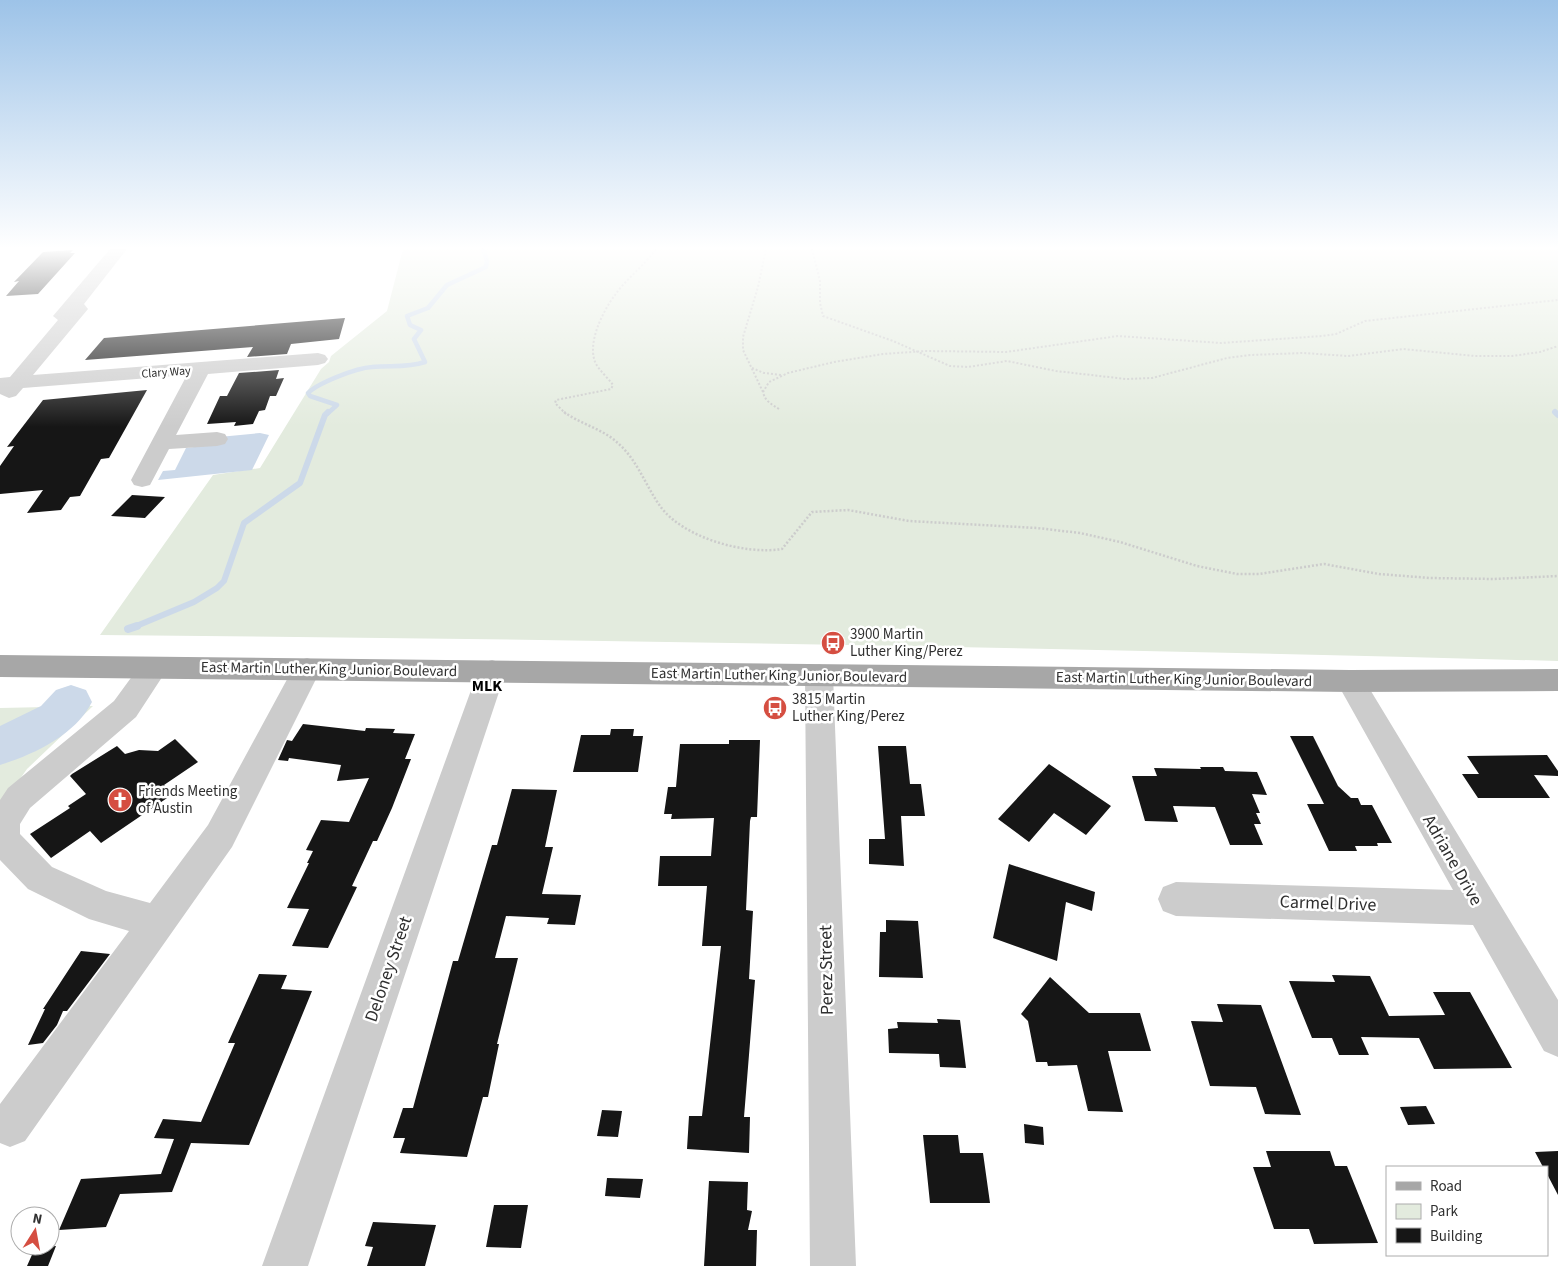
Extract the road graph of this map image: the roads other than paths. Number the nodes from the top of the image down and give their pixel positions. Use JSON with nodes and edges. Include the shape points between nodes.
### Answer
{"nodes":[{"id":1,"x":77,"y":308,"type":"edge"},
{"id":2,"x":318,"y":359,"type":"dead end"},
{"id":3,"x":200,"y":370,"type":"junction"},
{"id":4,"x":7,"y":384,"type":"edge"},
{"id":5,"x":0,"y":403,"type":"edge"},
{"id":6,"x":218,"y":439,"type":"dead end"},
{"id":7,"x":161,"y":444,"type":"junction"},
{"id":8,"x":142,"y":480,"type":"dead end"},
{"id":9,"x":0,"y":666,"type":"edge"},
{"id":10,"x":154,"y":668,"type":"junction"},
{"id":11,"x":307,"y":669,"type":"junction"},
{"id":12,"x":492,"y":671,"type":"junction"},
{"id":13,"x":819,"y":675,"type":"junction"},
{"id":14,"x":1558,"y":680,"type":"edge"},
{"id":15,"x":1350,"y":681,"type":"junction"},
{"id":16,"x":1176,"y":899,"type":"dead end"},
{"id":17,"x":1480,"y":908,"type":"junction"},
{"id":18,"x":158,"y":922,"type":"junction"},
{"id":19,"x":1558,"y":1037,"type":"edge"},
{"id":20,"x":10,"y":1126,"type":"dead end"},
{"id":21,"x":285,"y":1266,"type":"edge"},
{"id":22,"x":833,"y":1266,"type":"edge"}],
"edges":[{"from":1,"to":4,"type":"street","via":[[71,319]]},
{"from":2,"to":3,"type":"street","name":"Clary Way"},
{"from":3,"to":4,"type":"street","name":"Clary Way"},
{"from":3,"to":7,"type":"street"},
{"from":4,"to":5,"type":"street"},
{"from":6,"to":7,"type":"street"},
{"from":7,"to":8,"type":"street"},
{"from":9,"to":10,"type":"main road","name":"East Martin Luther King Junior Boulevard"},
{"from":10,"to":11,"type":"main road","name":"East Martin Luther King Junior Boulevard"},
{"from":10,"to":18,"type":"street","via":[[125,709],[19,798],[4,822],[3,840],[40,878],[102,907]]},
{"from":11,"to":12,"type":"main road","name":"East Martin Luther King Junior Boulevard"},
{"from":11,"to":18,"type":"street","via":[[220,836]]},
{"from":12,"to":13,"type":"main road","name":"East Martin Luther King Junior Boulevard"},
{"from":12,"to":21,"type":"street","name":"Deloney Street"},
{"from":13,"to":15,"type":"main road","name":"East Martin Luther King Junior Boulevard"},
{"from":13,"to":22,"type":"street","name":"Perez Street"},
{"from":14,"to":15,"type":"main road","name":"East Martin Luther King Junior Boulevard"},
{"from":15,"to":17,"type":"street","name":"Adriane Drive"},
{"from":16,"to":17,"type":"street","name":"Carmel Drive"},
{"from":17,"to":19,"type":"street","name":"Adriane Drive"},
{"from":18,"to":20,"type":"street"}]}
